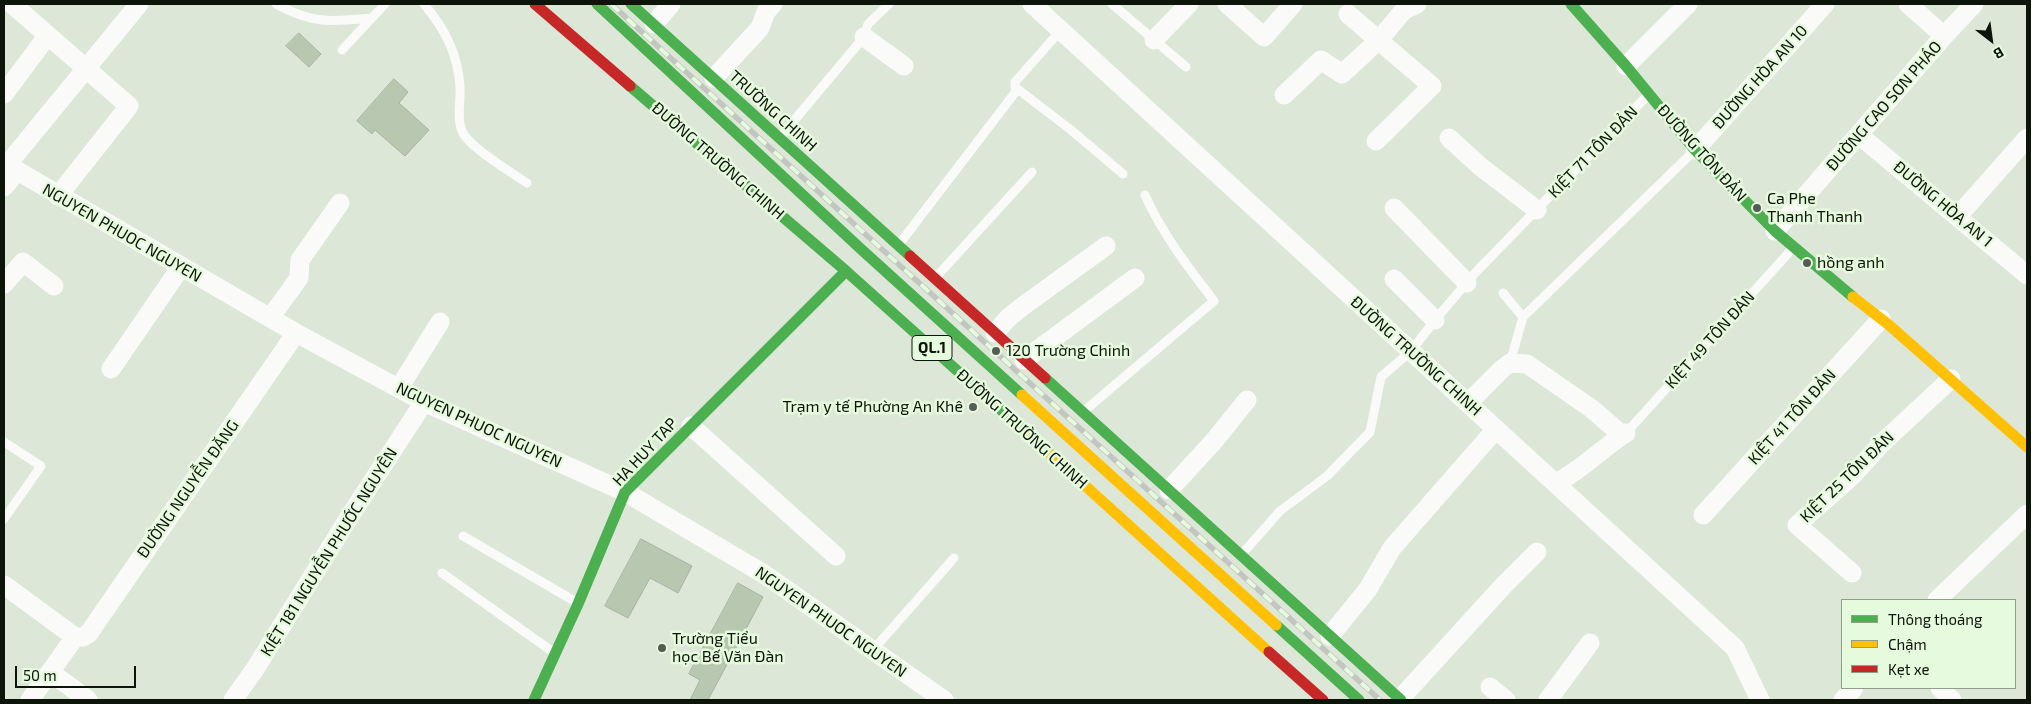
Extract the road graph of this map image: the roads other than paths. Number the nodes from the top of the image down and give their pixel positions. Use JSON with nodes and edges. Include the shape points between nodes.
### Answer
{"nodes":[{"id":1,"x":12,"y":4,"type":"edge"},
{"id":2,"x":139,"y":4,"type":"edge"},
{"id":3,"x":276,"y":4,"type":"edge"},
{"id":4,"x":385,"y":4,"type":"edge"},
{"id":5,"x":424,"y":4,"type":"edge"},
{"id":6,"x":535,"y":4,"type":"edge"},
{"id":7,"x":597,"y":4,"type":"edge"},
{"id":8,"x":631,"y":4,"type":"edge"},
{"id":9,"x":671,"y":4,"type":"edge"},
{"id":10,"x":773,"y":4,"type":"edge"},
{"id":11,"x":889,"y":4,"type":"edge"},
{"id":12,"x":1032,"y":4,"type":"edge"},
{"id":13,"x":1112,"y":4,"type":"edge"},
{"id":14,"x":1189,"y":4,"type":"edge"},
{"id":15,"x":1227,"y":4,"type":"edge"},
{"id":16,"x":1293,"y":4,"type":"edge"},
{"id":17,"x":1417,"y":4,"type":"edge"},
{"id":18,"x":1571,"y":4,"type":"edge"},
{"id":19,"x":1688,"y":4,"type":"edge"},
{"id":20,"x":1825,"y":4,"type":"edge"},
{"id":21,"x":1908,"y":4,"type":"edge"},
{"id":22,"x":1974,"y":4,"type":"edge"},
{"id":23,"x":1348,"y":14,"type":"dead end"},
{"id":24,"x":372,"y":18,"type":"junction"},
{"id":25,"x":654,"y":24,"type":"junction"},
{"id":26,"x":1061,"y":30,"type":"junction"},
{"id":27,"x":48,"y":35,"type":"junction"},
{"id":28,"x":1944,"y":36,"type":"junction"},
{"id":29,"x":864,"y":37,"type":"junction"},
{"id":30,"x":1154,"y":40,"type":"junction"},
{"id":31,"x":1379,"y":40,"type":"junction"},
{"id":32,"x":342,"y":50,"type":"dead end"},
{"id":33,"x":904,"y":66,"type":"dead end"},
{"id":34,"x":1626,"y":66,"type":"junction"},
{"id":35,"x":1186,"y":67,"type":"dead end"},
{"id":36,"x":85,"y":68,"type":"junction"},
{"id":37,"x":714,"y":78,"type":"junction"},
{"id":38,"x":1017,"y":90,"type":"junction"},
{"id":39,"x":4,"y":94,"type":"edge"},
{"id":40,"x":1649,"y":94,"type":"junction"},
{"id":41,"x":1284,"y":95,"type":"dead end"},
{"id":42,"x":1859,"y":135,"type":"junction"},
{"id":43,"x":780,"y":138,"type":"junction"},
{"id":44,"x":1449,"y":138,"type":"dead end"},
{"id":45,"x":2027,"y":138,"type":"edge"},
{"id":46,"x":1376,"y":140,"type":"dead end"},
{"id":47,"x":1695,"y":150,"type":"junction"},
{"id":48,"x":9,"y":167,"type":"edge"},
{"id":49,"x":1032,"y":172,"type":"dead end"},
{"id":50,"x":1123,"y":174,"type":"dead end"},
{"id":51,"x":527,"y":183,"type":"dead end"},
{"id":52,"x":4,"y":187,"type":"edge"},
{"id":53,"x":1145,"y":195,"type":"dead end"},
{"id":54,"x":58,"y":196,"type":"junction"},
{"id":55,"x":340,"y":203,"type":"dead end"},
{"id":56,"x":1394,"y":208,"type":"dead end"},
{"id":57,"x":1537,"y":210,"type":"junction"},
{"id":58,"x":1958,"y":216,"type":"junction"},
{"id":59,"x":1775,"y":232,"type":"junction"},
{"id":60,"x":896,"y":243,"type":"junction"},
{"id":61,"x":1106,"y":246,"type":"dead end"},
{"id":62,"x":1793,"y":247,"type":"junction"},
{"id":63,"x":181,"y":267,"type":"junction"},
{"id":64,"x":846,"y":271,"type":"junction"},
{"id":65,"x":2027,"y":275,"type":"edge"},
{"id":66,"x":935,"y":278,"type":"junction"},
{"id":67,"x":1135,"y":278,"type":"dead end"},
{"id":68,"x":1394,"y":280,"type":"dead end"},
{"id":69,"x":1467,"y":283,"type":"junction"},
{"id":70,"x":4,"y":284,"type":"edge"},
{"id":71,"x":54,"y":286,"type":"dead end"},
{"id":72,"x":1503,"y":293,"type":"dead end"},
{"id":73,"x":1523,"y":317,"type":"junction"},
{"id":74,"x":270,"y":318,"type":"junction"},
{"id":75,"x":1881,"y":319,"type":"junction"},
{"id":76,"x":1435,"y":320,"type":"junction"},
{"id":77,"x":440,"y":322,"type":"dead end"},
{"id":78,"x":296,"y":333,"type":"junction"},
{"id":79,"x":995,"y":333,"type":"junction"},
{"id":80,"x":1411,"y":351,"type":"junction"},
{"id":81,"x":1024,"y":360,"type":"junction"},
{"id":82,"x":1510,"y":363,"type":"junction"},
{"id":83,"x":111,"y":369,"type":"dead end"},
{"id":84,"x":1951,"y":380,"type":"junction"},
{"id":85,"x":399,"y":388,"type":"junction"},
{"id":86,"x":1247,"y":400,"type":"dead end"},
{"id":87,"x":424,"y":402,"type":"junction"},
{"id":88,"x":1468,"y":403,"type":"junction"},
{"id":89,"x":1082,"y":412,"type":"junction"},
{"id":90,"x":691,"y":426,"type":"junction"},
{"id":91,"x":1496,"y":429,"type":"junction"},
{"id":92,"x":1624,"y":434,"type":"junction"},
{"id":93,"x":4,"y":442,"type":"edge"},
{"id":94,"x":2027,"y":447,"type":"edge"},
{"id":95,"x":1555,"y":483,"type":"junction"},
{"id":96,"x":1169,"y":490,"type":"junction"},
{"id":97,"x":626,"y":492,"type":"junction"},
{"id":98,"x":2027,"y":514,"type":"edge"},
{"id":99,"x":1703,"y":515,"type":"dead end"},
{"id":100,"x":4,"y":519,"type":"edge"},
{"id":101,"x":463,"y":536,"type":"dead end"},
{"id":102,"x":1537,"y":552,"type":"dead end"},
{"id":103,"x":836,"y":556,"type":"dead end"},
{"id":104,"x":1241,"y":556,"type":"junction"},
{"id":105,"x":954,"y":558,"type":"dead end"},
{"id":106,"x":442,"y":573,"type":"dead end"},
{"id":107,"x":1852,"y":573,"type":"dead end"},
{"id":108,"x":4,"y":585,"type":"edge"},
{"id":109,"x":1938,"y":599,"type":"edge"},
{"id":110,"x":578,"y":604,"type":"junction"},
{"id":111,"x":75,"y":636,"type":"junction"},
{"id":112,"x":1330,"y":636,"type":"junction"},
{"id":113,"x":1590,"y":643,"type":"dead end"},
{"id":114,"x":873,"y":650,"type":"junction"},
{"id":115,"x":556,"y":654,"type":"junction"},
{"id":116,"x":50,"y":672,"type":"junction"},
{"id":117,"x":1490,"y":687,"type":"dead end"},
{"id":118,"x":1853,"y":689,"type":"edge"},
{"id":119,"x":1941,"y":689,"type":"edge"},
{"id":120,"x":30,"y":700,"type":"edge"},
{"id":121,"x":88,"y":700,"type":"edge"},
{"id":122,"x":233,"y":700,"type":"edge"},
{"id":123,"x":534,"y":700,"type":"edge"},
{"id":124,"x":944,"y":700,"type":"edge"},
{"id":125,"x":1324,"y":700,"type":"edge"},
{"id":126,"x":1359,"y":700,"type":"edge"},
{"id":127,"x":1400,"y":700,"type":"edge"},
{"id":128,"x":1506,"y":700,"type":"edge"},
{"id":129,"x":1548,"y":700,"type":"edge"},
{"id":130,"x":1760,"y":700,"type":"edge"},
{"id":131,"x":1843,"y":700,"type":"edge"},
{"id":132,"x":1952,"y":700,"type":"edge"}],
"edges":[{"from":1,"to":27,"type":"street"},
{"from":2,"to":36,"type":"street"},
{"from":3,"to":24,"type":"lane","via":[[301,17],[320,20]]},
{"from":4,"to":24,"type":"lane"},
{"from":5,"to":51,"type":"lane","via":[[440,23],[456,58],[463,132],[471,143]]},
{"from":6,"to":64,"type":"main road","name":"ĐƯỜNG TRƯỜNG CHINH","number":"QL.1"},
{"from":7,"to":126,"type":"main road","name":"ĐƯỜNG TRƯỜNG CHINH","number":"QL.1"},
{"from":8,"to":25,"type":"main road","name":"TRƯỜNG CHINH"},
{"from":9,"to":25,"type":"street"},
{"from":10,"to":37,"type":"street","via":[[760,28]]},
{"from":11,"to":29,"type":"lane","via":[[868,24]]},
{"from":12,"to":26,"type":"street","name":"ĐƯỜNG TRƯỜNG CHINH"},
{"from":13,"to":30,"type":"lane"},
{"from":14,"to":30,"type":"street"},
{"from":15,"to":16,"type":"street","via":[[1264,36]]},
{"from":17,"to":31,"type":"street","via":[[1404,10]]},
{"from":18,"to":34,"type":"main road","name":"ĐƯỜNG TÔN ĐẢN"},
{"from":19,"to":34,"type":"street"},
{"from":20,"to":47,"type":"street","name":"ĐƯỜNG HÒA AN 10"},
{"from":21,"to":28,"type":"street"},
{"from":22,"to":28,"type":"street","name":"ĐƯỜNG CAO SƠN PHÁO"},
{"from":23,"to":31,"type":"street"},
{"from":24,"to":32,"type":"lane"},
{"from":25,"to":37,"type":"main road","name":"TRƯỜNG CHINH"},
{"from":26,"to":38,"type":"lane","via":[[1015,82]]},
{"from":26,"to":80,"type":"street","name":"ĐƯỜNG TRƯỜNG CHINH"},
{"from":27,"to":36,"type":"street"},
{"from":27,"to":39,"type":"street"},
{"from":28,"to":42,"type":"street","name":"ĐƯỜNG CAO SƠN PHÁO"},
{"from":29,"to":33,"type":"street"},
{"from":29,"to":43,"type":"lane"},
{"from":30,"to":35,"type":"lane"},
{"from":31,"to":41,"type":"street","via":[[1342,74],[1321,60]]},
{"from":31,"to":46,"type":"street","via":[[1432,86]]},
{"from":34,"to":40,"type":"main road","name":"ĐƯỜNG TÔN ĐẢN"},
{"from":36,"to":48,"type":"street"},
{"from":36,"to":54,"type":"street","via":[[128,106]]},
{"from":37,"to":43,"type":"main road","name":"TRƯỜNG CHINH"},
{"from":38,"to":50,"type":"lane"},
{"from":38,"to":60,"type":"lane"},
{"from":40,"to":47,"type":"main road","name":"ĐƯỜNG TÔN ĐẢN"},
{"from":40,"to":57,"type":"lane","name":"KIỆT 71 TÔN ĐẢN"},
{"from":42,"to":58,"type":"street","name":"ĐƯỜNG HÒA AN 1"},
{"from":42,"to":59,"type":"street","name":"ĐƯỜNG CAO SƠN PHÁO"},
{"from":43,"to":60,"type":"main road","name":"TRƯỜNG CHINH"},
{"from":44,"to":57,"type":"street","name":"KIỆT 71 TÔN ĐẢN"},
{"from":45,"to":58,"type":"street"},
{"from":47,"to":59,"type":"main road","name":"ĐƯỜNG TÔN ĐẢN"},
{"from":47,"to":73,"type":"lane"},
{"from":48,"to":52,"type":"street"},
{"from":48,"to":54,"type":"street","name":"NGUYEN PHUOC NGUYEN"},
{"from":49,"to":66,"type":"lane"},
{"from":53,"to":89,"type":"lane","via":[[1177,253],[1214,301]]},
{"from":54,"to":63,"type":"street","name":"NGUYEN PHUOC NGUYEN"},
{"from":55,"to":74,"type":"street","via":[[300,260],[299,278]]},
{"from":56,"to":69,"type":"street"},
{"from":57,"to":69,"type":"lane","name":"KIỆT 71 TÔN ĐẢN"},
{"from":58,"to":65,"type":"street","name":"ĐƯỜNG HÒA AN 1"},
{"from":59,"to":62,"type":"main road","name":"ĐƯỜNG TÔN ĐẢN"},
{"from":60,"to":66,"type":"main road"},
{"from":61,"to":79,"type":"street","via":[[1023,306]]},
{"from":62,"to":75,"type":"main road","name":"ĐƯỜNG TÔN ĐẢN"},
{"from":62,"to":92,"type":"lane","name":"KIỆT 49 TÔN ĐẢN"},
{"from":63,"to":74,"type":"street","name":"NGUYEN PHUOC NGUYEN"},
{"from":63,"to":83,"type":"street"},
{"from":64,"to":90,"type":"main road","name":"HA HUY TAP"},
{"from":64,"to":125,"type":"main road","name":"ĐƯỜNG TRƯỜNG CHINH","number":"QL.1"},
{"from":66,"to":79,"type":"main road"},
{"from":67,"to":81,"type":"street"},
{"from":68,"to":76,"type":"street"},
{"from":69,"to":76,"type":"lane","name":"KIỆT 71 TÔN ĐẢN"},
{"from":70,"to":71,"type":"street","via":[[24,262]]},
{"from":72,"to":73,"type":"lane"},
{"from":73,"to":82,"type":"lane"},
{"from":74,"to":78,"type":"street","name":"NGUYEN PHUOC NGUYEN"},
{"from":75,"to":84,"type":"main road","name":"ĐƯỜNG TÔN ĐẢN"},
{"from":75,"to":99,"type":"street","name":"KIỆT 41 TÔN ĐẢN"},
{"from":76,"to":80,"type":"lane","name":"KIỆT 71 TÔN ĐẢN"},
{"from":77,"to":85,"type":"street"},
{"from":78,"to":85,"type":"street","name":"NGUYEN PHUOC NGUYEN"},
{"from":78,"to":111,"type":"street","name":"ĐƯỜNG NGUYỄN ĐĂNG","via":[[90,632],[83,637]]},
{"from":79,"to":81,"type":"main road"},
{"from":80,"to":88,"type":"street","name":"ĐƯỜNG TRƯỜNG CHINH"},
{"from":80,"to":104,"type":"lane","name":"KIỆT 71 TÔN ĐẢN","via":[[1381,377],[1370,432],[1326,476],[1280,511]]},
{"from":81,"to":89,"type":"main road"},
{"from":82,"to":88,"type":"street"},
{"from":82,"to":92,"type":"street","via":[[1527,364]]},
{"from":84,"to":94,"type":"main road","name":"ĐƯỜNG TÔN ĐẢN"},
{"from":84,"to":107,"type":"street","name":"KIỆT 25 TÔN ĐẢN","via":[[1796,525]]},
{"from":85,"to":87,"type":"street","name":"NGUYEN PHUOC NGUYEN"},
{"from":86,"to":96,"type":"street"},
{"from":87,"to":97,"type":"street","name":"NGUYEN PHUOC NGUYEN"},
{"from":87,"to":122,"type":"street","name":"KIỆT 181 NGUYỄN PHƯỚC NGUYÊN"},
{"from":88,"to":91,"type":"street","name":"ĐƯỜNG TRƯỜNG CHINH"},
{"from":89,"to":96,"type":"main road"},
{"from":90,"to":97,"type":"main road","name":"HA HUY TAP"},
{"from":90,"to":103,"type":"street"},
{"from":91,"to":95,"type":"street","name":"ĐƯỜNG TRƯỜNG CHINH"},
{"from":91,"to":112,"type":"street","via":[[1392,548],[1368,589]]},
{"from":92,"to":95,"type":"street"},
{"from":93,"to":100,"type":"lane","via":[[41,466]]},
{"from":95,"to":130,"type":"street","name":"ĐƯỜNG TRƯỜNG CHINH","via":[[1734,648]]},
{"from":96,"to":104,"type":"main road"},
{"from":97,"to":110,"type":"main road","name":"HA HUY TAP"},
{"from":97,"to":114,"type":"street","name":"NGUYEN PHUOC NGUYEN","via":[[764,574]]},
{"from":98,"to":109,"type":"street"},
{"from":101,"to":110,"type":"lane"},
{"from":102,"to":127,"type":"street"},
{"from":104,"to":112,"type":"main road"},
{"from":105,"to":114,"type":"lane"},
{"from":106,"to":115,"type":"lane"},
{"from":108,"to":111,"type":"street"},
{"from":110,"to":115,"type":"main road","name":"HA HUY TAP"},
{"from":111,"to":116,"type":"street","name":"ĐƯỜNG NGUYỄN ĐĂNG"},
{"from":112,"to":127,"type":"main road"},
{"from":113,"to":129,"type":"street"},
{"from":114,"to":124,"type":"street","name":"NGUYEN PHUOC NGUYEN"},
{"from":115,"to":123,"type":"main road","name":"HA HUY TAP"},
{"from":116,"to":120,"type":"street","name":"ĐƯỜNG NGUYỄN ĐĂNG"},
{"from":116,"to":121,"type":"street"},
{"from":117,"to":128,"type":"street"},
{"from":118,"to":131,"type":"street"},
{"from":119,"to":132,"type":"street"}]}
